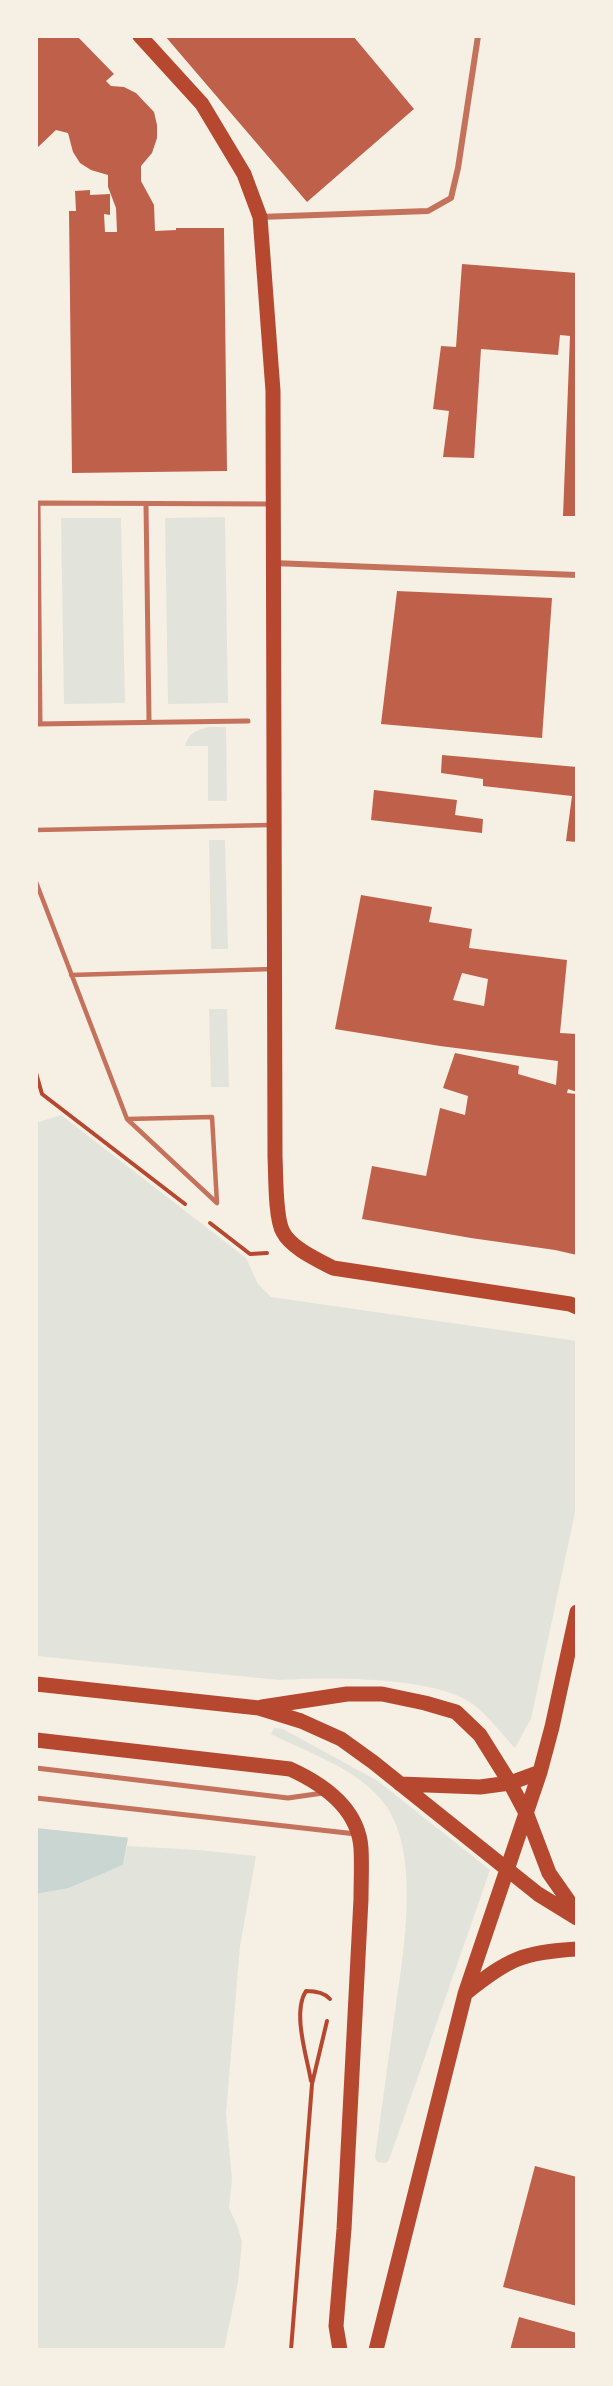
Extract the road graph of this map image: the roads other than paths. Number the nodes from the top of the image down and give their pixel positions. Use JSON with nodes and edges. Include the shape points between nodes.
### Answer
{"nodes":[{"id":1,"x":140,"y":36,"type":"edge"},
{"id":2,"x":478,"y":36,"type":"edge"},
{"id":3,"x":260,"y":217,"type":"junction"},
{"id":4,"x":37,"y":504,"type":"edge"},
{"id":5,"x":146,"y":504,"type":"junction"},
{"id":6,"x":273,"y":504,"type":"junction"},
{"id":7,"x":273,"y":563,"type":"junction"},
{"id":8,"x":577,"y":575,"type":"edge"},
{"id":9,"x":149,"y":721,"type":"junction"},
{"id":10,"x":248,"y":721,"type":"dead end"},
{"id":11,"x":38,"y":724,"type":"edge"},
{"id":12,"x":274,"y":824,"type":"junction"},
{"id":13,"x":36,"y":830,"type":"edge"},
{"id":14,"x":36,"y":882,"type":"edge"},
{"id":15,"x":275,"y":969,"type":"junction"},
{"id":16,"x":71,"y":975,"type":"junction"},
{"id":17,"x":127,"y":1119,"type":"junction"},
{"id":18,"x":577,"y":1307,"type":"edge"},
{"id":19,"x":577,"y":1612,"type":"edge"},
{"id":20,"x":36,"y":1684,"type":"edge"},
{"id":21,"x":259,"y":1708,"type":"junction"},
{"id":22,"x":36,"y":1740,"type":"edge"},
{"id":23,"x":36,"y":1768,"type":"edge"},
{"id":24,"x":540,"y":1772,"type":"junction"},
{"id":25,"x":510,"y":1783,"type":"junction"},
{"id":26,"x":400,"y":1784,"type":"junction"},
{"id":27,"x":330,"y":1792,"type":"junction"},
{"id":28,"x":36,"y":1798,"type":"edge"},
{"id":29,"x":526,"y":1815,"type":"junction"},
{"id":30,"x":358,"y":1834,"type":"junction"},
{"id":31,"x":509,"y":1869,"type":"junction"},
{"id":32,"x":577,"y":1913,"type":"edge"},
{"id":33,"x":577,"y":1918,"type":"edge"},
{"id":34,"x":577,"y":1949,"type":"edge"},
{"id":35,"x":465,"y":1994,"type":"junction"},
{"id":36,"x":340,"y":2350,"type":"edge"},
{"id":37,"x":376,"y":2350,"type":"edge"}],
"edges":[{"from":1,"to":3,"type":"main road","via":[[202,104],[244,174]]},
{"from":2,"to":3,"type":"street","via":[[451,198],[428,211]]},
{"from":3,"to":6,"type":"main road","via":[[273,392]]},
{"from":4,"to":5,"type":"street"},
{"from":4,"to":11,"type":"street"},
{"from":5,"to":6,"type":"street"},
{"from":5,"to":9,"type":"street"},
{"from":6,"to":7,"type":"main road"},
{"from":7,"to":8,"type":"street"},
{"from":7,"to":12,"type":"main road"},
{"from":9,"to":10,"type":"street"},
{"from":9,"to":11,"type":"street"},
{"from":12,"to":13,"type":"lane"},
{"from":12,"to":15,"type":"main road"},
{"from":14,"to":16,"type":"lane"},
{"from":15,"to":16,"type":"lane"},
{"from":15,"to":18,"type":"main road","via":[[276,1197],[283,1233],[303,1252],[333,1268]]},
{"from":16,"to":17,"type":"lane"},
{"from":17,"to":17,"type":"lane","via":[[144,1134],[217,1203],[212,1117]]},
{"from":19,"to":24,"type":"main road"},
{"from":20,"to":21,"type":"main road"},
{"from":21,"to":25,"type":"main road","via":[[347,1694],[382,1694],[456,1712],[480,1735]]},
{"from":21,"to":26,"type":"main road","via":[[340,1739]]},
{"from":22,"to":27,"type":"main road","via":[[290,1769]]},
{"from":23,"to":27,"type":"street","via":[[288,1798]]},
{"from":24,"to":25,"type":"main road"},
{"from":24,"to":29,"type":"main road"},
{"from":25,"to":26,"type":"main road","via":[[480,1787]]},
{"from":25,"to":29,"type":"main road"},
{"from":26,"to":31,"type":"main road"},
{"from":27,"to":30,"type":"main road","via":[[351,1817]]},
{"from":28,"to":30,"type":"street"},
{"from":29,"to":31,"type":"main road"},
{"from":29,"to":32,"type":"main road","via":[[549,1873]]},
{"from":30,"to":36,"type":"main road","via":[[361,1899],[336,2326]]},
{"from":31,"to":33,"type":"main road","via":[[538,1894]]},
{"from":31,"to":35,"type":"main road"},
{"from":34,"to":35,"type":"main road","via":[[519,1957]]},
{"from":35,"to":37,"type":"main road"}]}
